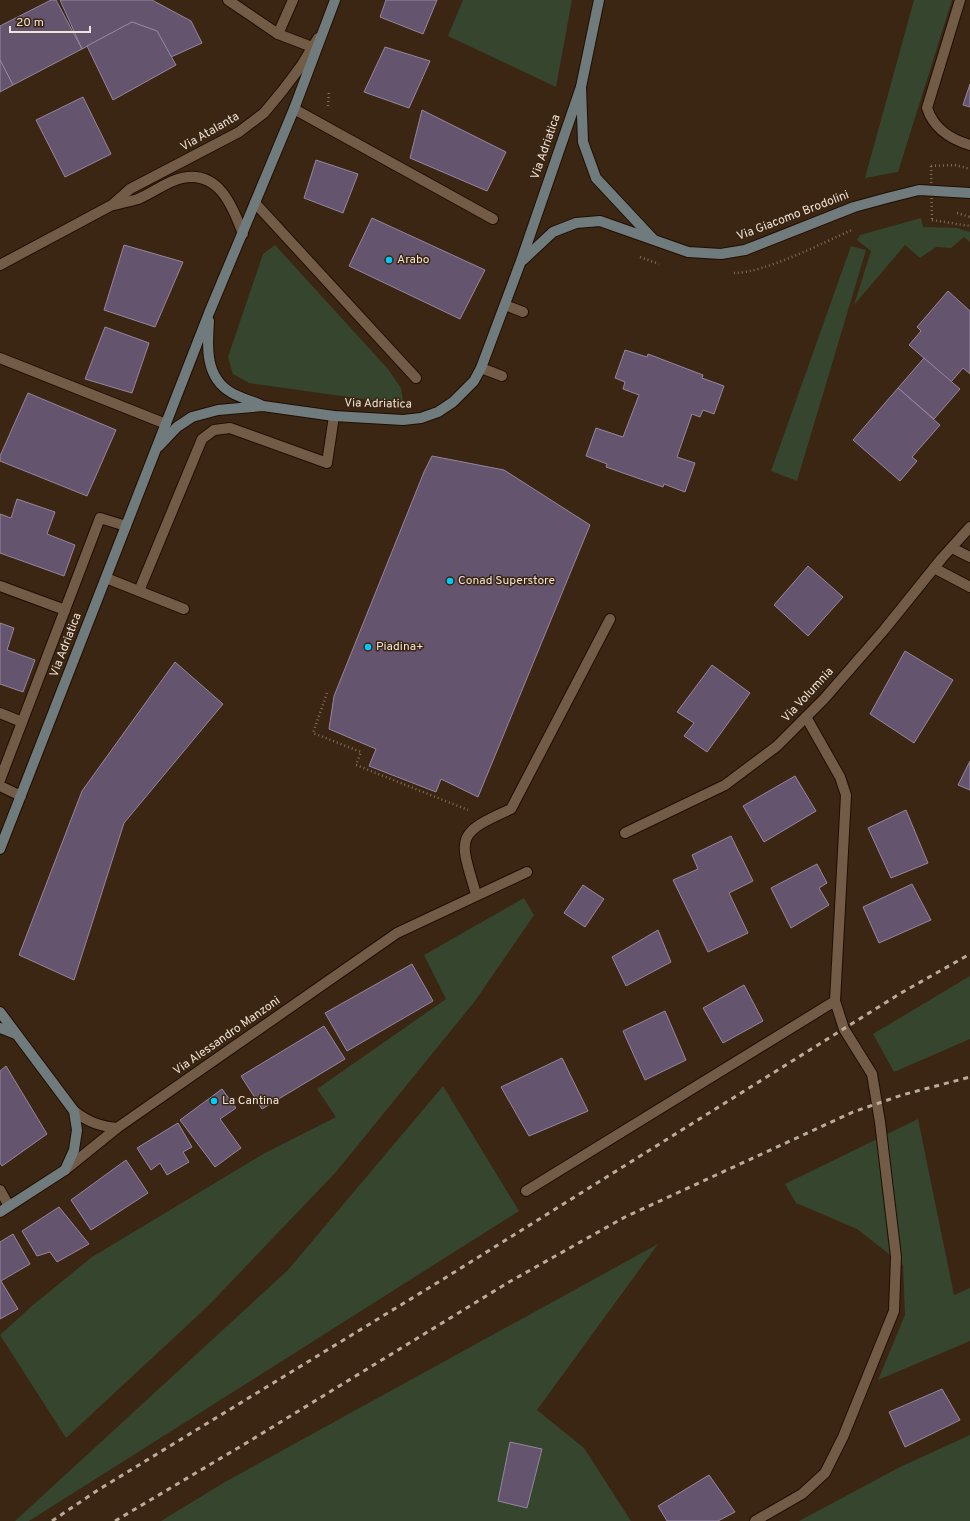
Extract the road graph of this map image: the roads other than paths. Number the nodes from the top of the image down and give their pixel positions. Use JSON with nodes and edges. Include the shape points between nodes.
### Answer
{"nodes":[{"id":1,"x":228,"y":0,"type":"edge"},
{"id":2,"x":293,"y":0,"type":"edge"},
{"id":3,"x":335,"y":0,"type":"edge"},
{"id":4,"x":599,"y":0,"type":"edge"},
{"id":5,"x":960,"y":0,"type":"edge"},
{"id":6,"x":328,"y":20,"type":"junction"},
{"id":7,"x":278,"y":34,"type":"junction"},
{"id":8,"x":312,"y":47,"type":"junction"},
{"id":9,"x":581,"y":86,"type":"junction"},
{"id":10,"x":294,"y":109,"type":"junction"},
{"id":11,"x":970,"y":145,"type":"edge"},
{"id":12,"x":970,"y":193,"type":"edge"},
{"id":13,"x":255,"y":203,"type":"junction"},
{"id":14,"x":112,"y":205,"type":"junction"},
{"id":15,"x":493,"y":219,"type":"dead end"},
{"id":16,"x":243,"y":234,"type":"junction"},
{"id":17,"x":656,"y":242,"type":"junction"},
{"id":18,"x":521,"y":261,"type":"junction"},
{"id":19,"x":0,"y":265,"type":"edge"},
{"id":20,"x":505,"y":305,"type":"junction"},
{"id":21,"x":523,"y":312,"type":"dead end"},
{"id":22,"x":209,"y":313,"type":"junction"},
{"id":23,"x":0,"y":358,"type":"edge"},
{"id":24,"x":481,"y":368,"type":"junction"},
{"id":25,"x":502,"y":376,"type":"dead end"},
{"id":26,"x":416,"y":378,"type":"dead end"},
{"id":27,"x":263,"y":406,"type":"junction"},
{"id":28,"x":334,"y":416,"type":"junction"},
{"id":29,"x":166,"y":424,"type":"junction"},
{"id":30,"x":155,"y":451,"type":"junction"},
{"id":31,"x":126,"y":526,"type":"junction"},
{"id":32,"x":970,"y":527,"type":"edge"},
{"id":33,"x":952,"y":548,"type":"junction"},
{"id":34,"x":970,"y":557,"type":"edge"},
{"id":35,"x":934,"y":568,"type":"junction"},
{"id":36,"x":106,"y":578,"type":"junction"},
{"id":37,"x":0,"y":586,"type":"edge"},
{"id":38,"x":970,"y":587,"type":"edge"},
{"id":39,"x":138,"y":591,"type":"junction"},
{"id":40,"x":184,"y":609,"type":"dead end"},
{"id":41,"x":65,"y":610,"type":"junction"},
{"id":42,"x":610,"y":619,"type":"dead end"},
{"id":43,"x":0,"y":713,"type":"edge"},
{"id":44,"x":806,"y":717,"type":"junction"},
{"id":45,"x":22,"y":722,"type":"junction"},
{"id":46,"x":0,"y":780,"type":"edge"},
{"id":47,"x":0,"y":786,"type":"edge"},
{"id":48,"x":21,"y":796,"type":"junction"},
{"id":49,"x":625,"y":833,"type":"dead end"},
{"id":50,"x":0,"y":849,"type":"edge"},
{"id":51,"x":527,"y":872,"type":"dead end"},
{"id":52,"x":476,"y":894,"type":"junction"},
{"id":53,"x":835,"y":1001,"type":"junction"},
{"id":54,"x":0,"y":1012,"type":"edge"},
{"id":55,"x":0,"y":1028,"type":"edge"},
{"id":56,"x":16,"y":1034,"type":"junction"},
{"id":57,"x":74,"y":1111,"type":"junction"},
{"id":58,"x":117,"y":1128,"type":"junction"},
{"id":59,"x":65,"y":1170,"type":"junction"},
{"id":60,"x":0,"y":1190,"type":"edge"},
{"id":61,"x":526,"y":1191,"type":"dead end"},
{"id":62,"x":9,"y":1206,"type":"junction"},
{"id":63,"x":0,"y":1212,"type":"edge"},
{"id":64,"x":755,"y":1521,"type":"edge"}],
"edges":[{"from":1,"to":7,"type":"street"},
{"from":2,"to":7,"type":"street"},
{"from":3,"to":6,"type":"main road","name":"Via Adriatica"},
{"from":4,"to":9,"type":"main road","name":"Via Giacomo Brodolini"},
{"from":5,"to":11,"type":"street","via":[[928,108],[931,120],[943,133]]},
{"from":6,"to":8,"type":"street","name":"Via Atalanta"},
{"from":6,"to":10,"type":"main road","name":"Via Adriatica"},
{"from":7,"to":8,"type":"street"},
{"from":8,"to":14,"type":"street","name":"Via Atalanta","via":[[301,66],[264,113],[239,132],[130,190]]},
{"from":9,"to":17,"type":"main road","name":"Via Giacomo Brodolini","via":[[583,142],[596,178]]},
{"from":9,"to":18,"type":"main road","name":"Via Adriatica"},
{"from":10,"to":13,"type":"main road","name":"Via Adriatica"},
{"from":10,"to":15,"type":"street"},
{"from":12,"to":17,"type":"main road","name":"Via Giacomo Brodolini","via":[[919,190],[854,207],[746,250],[721,254],[688,252]]},
{"from":13,"to":16,"type":"main road","name":"Via Adriatica"},
{"from":13,"to":26,"type":"street"},
{"from":14,"to":16,"type":"street","name":"Via Atalanta","via":[[138,199],[181,178],[196,176],[221,190],[234,207]]},
{"from":14,"to":19,"type":"street","name":"Via Atalanta"},
{"from":16,"to":22,"type":"main road","name":"Via Adriatica"},
{"from":17,"to":18,"type":"main road","name":"Via Adriatica","via":[[600,222],[588,222],[553,232]]},
{"from":18,"to":20,"type":"main road","name":"Via Adriatica"},
{"from":20,"to":21,"type":"street"},
{"from":20,"to":24,"type":"main road","name":"Via Adriatica"},
{"from":22,"to":27,"type":"main road","via":[[207,352],[216,378],[231,393]]},
{"from":22,"to":29,"type":"main road","name":"Via Adriatica"},
{"from":23,"to":29,"type":"street"},
{"from":24,"to":25,"type":"street"},
{"from":24,"to":28,"type":"main road","name":"Via Adriatica","via":[[474,381],[453,402],[438,412],[421,418],[404,420]]},
{"from":27,"to":28,"type":"main road","name":"Via Adriatica"},
{"from":27,"to":30,"type":"main road","name":"Via Adriatica","via":[[218,410],[192,418],[177,427]]},
{"from":28,"to":39,"type":"street","via":[[327,463],[230,428],[214,430],[202,439]]},
{"from":29,"to":30,"type":"main road","name":"Via Adriatica"},
{"from":30,"to":31,"type":"main road","name":"Via Adriatica"},
{"from":31,"to":36,"type":"main road","name":"Via Adriatica"},
{"from":31,"to":41,"type":"street","via":[[100,518]]},
{"from":32,"to":33,"type":"street","name":"Via Volumnia"},
{"from":33,"to":34,"type":"street"},
{"from":33,"to":35,"type":"street","name":"Via Volumnia"},
{"from":35,"to":38,"type":"street"},
{"from":35,"to":44,"type":"street","name":"Via Volumnia","via":[[884,630]]},
{"from":36,"to":39,"type":"street"},
{"from":36,"to":48,"type":"main road","name":"Via Adriatica"},
{"from":37,"to":41,"type":"street"},
{"from":39,"to":40,"type":"street"},
{"from":41,"to":45,"type":"street"},
{"from":42,"to":52,"type":"street","via":[[510,809],[470,831],[464,842],[464,853]]},
{"from":43,"to":45,"type":"street"},
{"from":44,"to":49,"type":"street","name":"Via Volumnia","via":[[777,746],[725,785]]},
{"from":44,"to":53,"type":"street","via":[[840,777],[846,795]]},
{"from":45,"to":46,"type":"street"},
{"from":47,"to":48,"type":"street"},
{"from":48,"to":50,"type":"main road","name":"Via Adriatica"},
{"from":51,"to":52,"type":"street"},
{"from":52,"to":58,"type":"street","name":"Via Alessandro Manzoni","via":[[396,934]]},
{"from":53,"to":61,"type":"street"},
{"from":53,"to":64,"type":"street","via":[[844,1029],[872,1074],[896,1257],[894,1311],[842,1437],[824,1473],[802,1494]]},
{"from":54,"to":56,"type":"main road"},
{"from":55,"to":56,"type":"main road"},
{"from":56,"to":57,"type":"main road"},
{"from":57,"to":58,"type":"street","via":[[93,1124]]},
{"from":57,"to":59,"type":"main road","via":[[77,1130],[74,1150]]},
{"from":58,"to":59,"type":"street","name":"Via Alessandro Manzoni"},
{"from":59,"to":62,"type":"main road","name":"Via Alessandro Manzoni"},
{"from":60,"to":62,"type":"street"},
{"from":62,"to":63,"type":"main road","name":"Via Alessandro Manzoni"}]}
